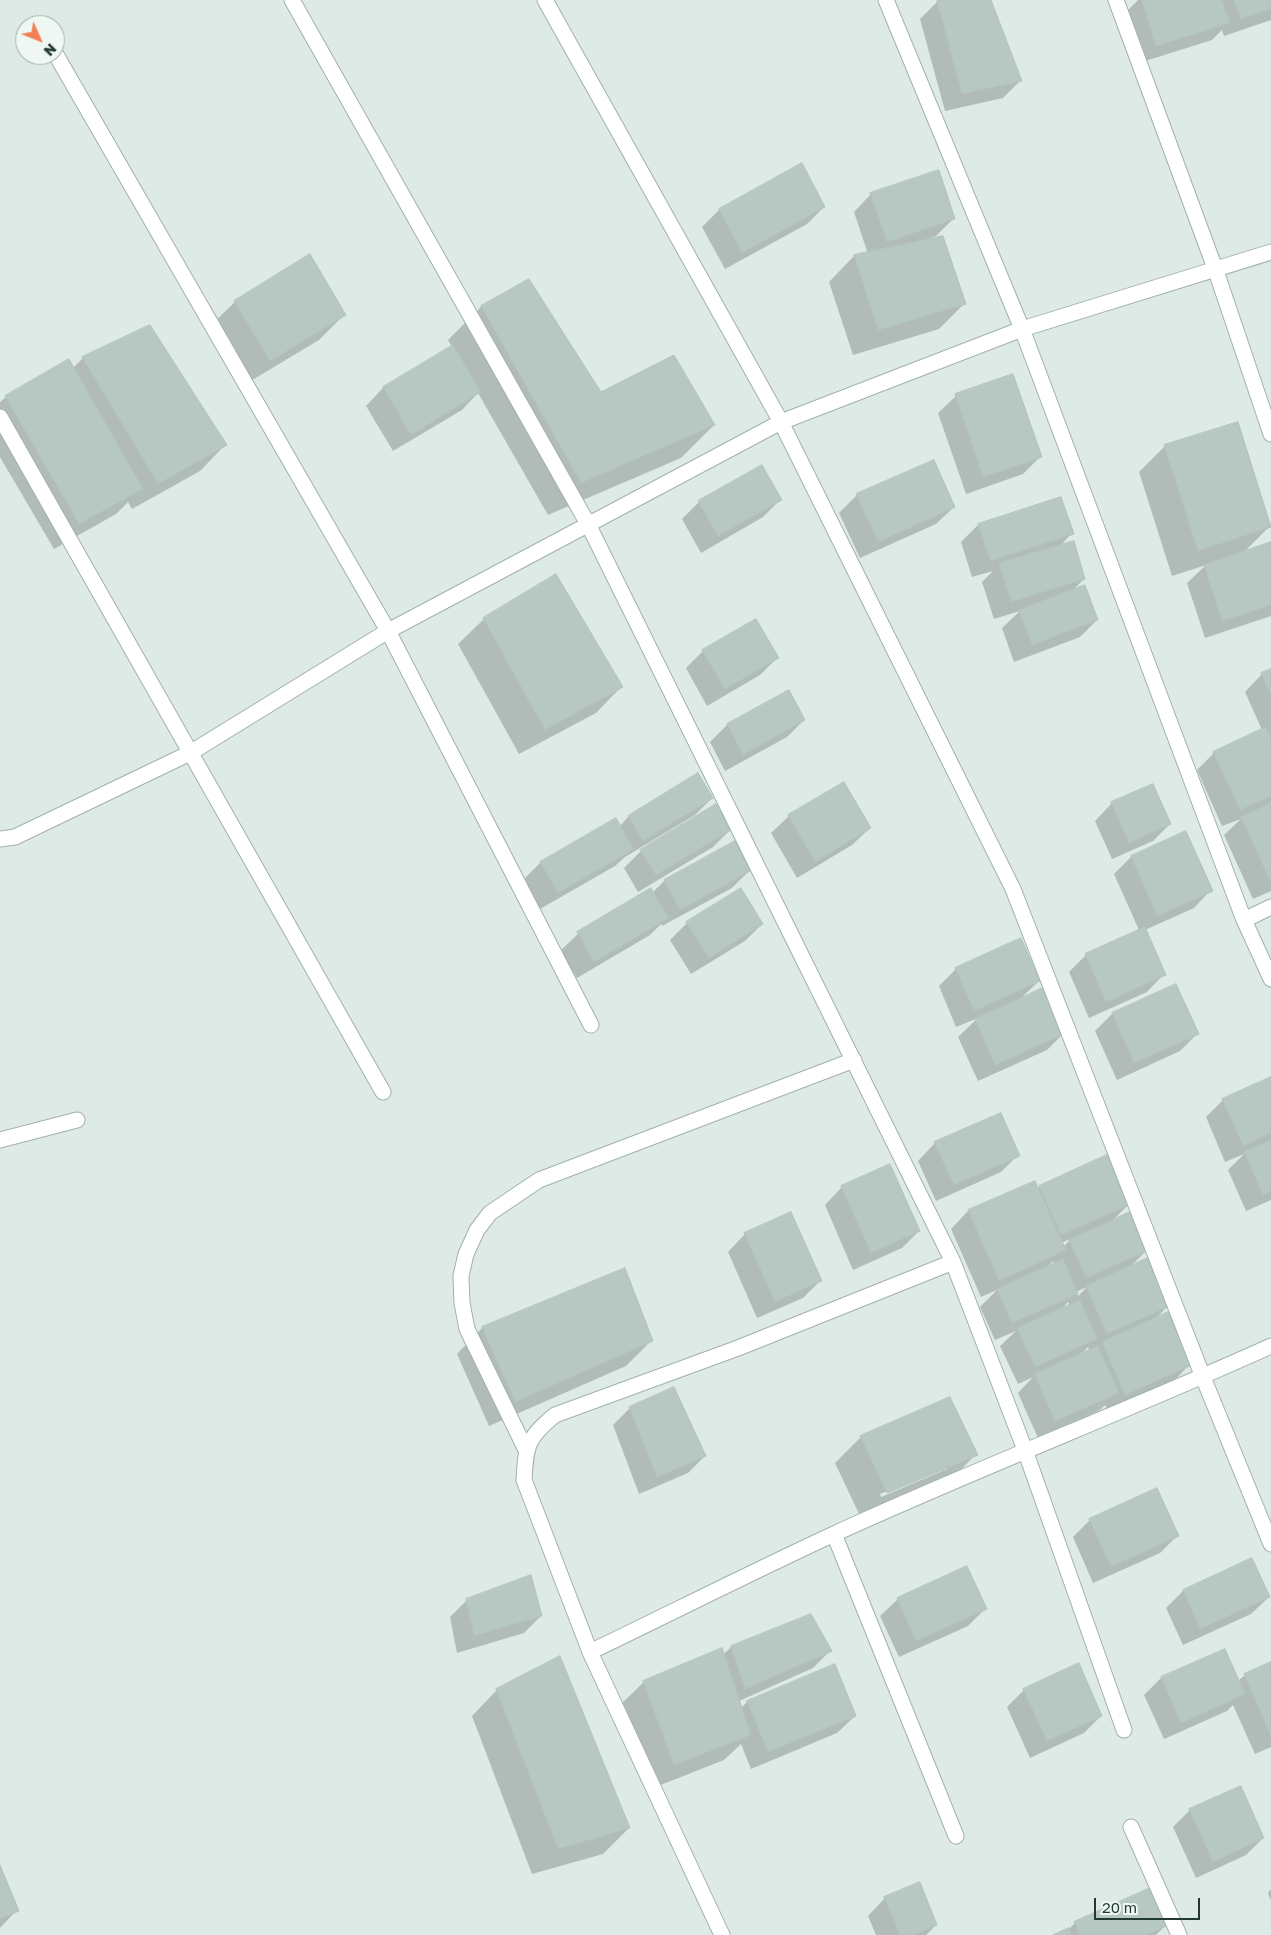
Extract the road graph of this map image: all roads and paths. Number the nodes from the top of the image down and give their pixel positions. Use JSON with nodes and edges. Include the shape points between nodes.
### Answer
{"nodes":[{"id":1,"x":292,"y":0,"type":"edge"},
{"id":2,"x":545,"y":0,"type":"edge"},
{"id":3,"x":886,"y":0,"type":"edge"},
{"id":4,"x":1116,"y":0,"type":"edge"},
{"id":5,"x":62,"y":65,"type":"edge"},
{"id":6,"x":1271,"y":252,"type":"edge"},
{"id":7,"x":1216,"y":271,"type":"junction"},
{"id":8,"x":1022,"y":330,"type":"junction"},
{"id":9,"x":0,"y":417,"type":"edge"},
{"id":10,"x":781,"y":422,"type":"junction"},
{"id":11,"x":1271,"y":434,"type":"edge"},
{"id":12,"x":588,"y":524,"type":"junction"},
{"id":13,"x":388,"y":631,"type":"junction"},
{"id":14,"x":190,"y":753,"type":"junction"},
{"id":15,"x":0,"y":839,"type":"edge"},
{"id":16,"x":1271,"y":907,"type":"edge"},
{"id":17,"x":1244,"y":920,"type":"junction"},
{"id":18,"x":1271,"y":979,"type":"edge"},
{"id":19,"x":591,"y":1025,"type":"dead end"},
{"id":20,"x":854,"y":1060,"type":"junction"},
{"id":21,"x":383,"y":1092,"type":"dead end"},
{"id":22,"x":77,"y":1120,"type":"dead end"},
{"id":23,"x":0,"y":1140,"type":"edge"},
{"id":24,"x":953,"y":1262,"type":"junction"},
{"id":25,"x":1271,"y":1346,"type":"edge"},
{"id":26,"x":1203,"y":1377,"type":"junction"},
{"id":27,"x":526,"y":1450,"type":"junction"},
{"id":28,"x":1025,"y":1450,"type":"junction"},
{"id":29,"x":834,"y":1534,"type":"junction"},
{"id":30,"x":1271,"y":1544,"type":"edge"},
{"id":31,"x":590,"y":1652,"type":"junction"},
{"id":32,"x":1124,"y":1730,"type":"dead end"},
{"id":33,"x":1131,"y":1827,"type":"dead end"},
{"id":34,"x":956,"y":1836,"type":"dead end"},
{"id":35,"x":722,"y":1935,"type":"edge"},
{"id":36,"x":1179,"y":1935,"type":"edge"}],
"edges":[{"from":1,"to":12,"type":"street"},
{"from":2,"to":10,"type":"street"},
{"from":3,"to":8,"type":"street"},
{"from":4,"to":7,"type":"street"},
{"from":5,"to":13,"type":"street"},
{"from":6,"to":7,"type":"street"},
{"from":7,"to":8,"type":"street"},
{"from":7,"to":11,"type":"street"},
{"from":8,"to":10,"type":"street"},
{"from":8,"to":17,"type":"street"},
{"from":9,"to":14,"type":"street"},
{"from":10,"to":12,"type":"street"},
{"from":10,"to":26,"type":"street","via":[[1013,889]]},
{"from":12,"to":13,"type":"street"},
{"from":12,"to":20,"type":"street"},
{"from":13,"to":14,"type":"street"},
{"from":13,"to":19,"type":"street"},
{"from":14,"to":15,"type":"street","via":[[15,837]]},
{"from":14,"to":21,"type":"street"},
{"from":16,"to":17,"type":"street"},
{"from":17,"to":18,"type":"street"},
{"from":20,"to":24,"type":"street"},
{"from":20,"to":27,"type":"street","via":[[538,1180],[490,1213],[477,1230],[466,1254],[461,1276],[462,1303],[467,1329]]},
{"from":22,"to":23,"type":"street"},
{"from":24,"to":27,"type":"street","via":[[738,1348],[555,1415],[537,1430]]},
{"from":24,"to":28,"type":"street"},
{"from":25,"to":26,"type":"street"},
{"from":26,"to":28,"type":"street"},
{"from":26,"to":30,"type":"street"},
{"from":27,"to":31,"type":"street","via":[[524,1480]]},
{"from":28,"to":29,"type":"street"},
{"from":28,"to":32,"type":"street"},
{"from":29,"to":31,"type":"street"},
{"from":29,"to":34,"type":"street"},
{"from":31,"to":35,"type":"street"},
{"from":33,"to":36,"type":"street"}]}
